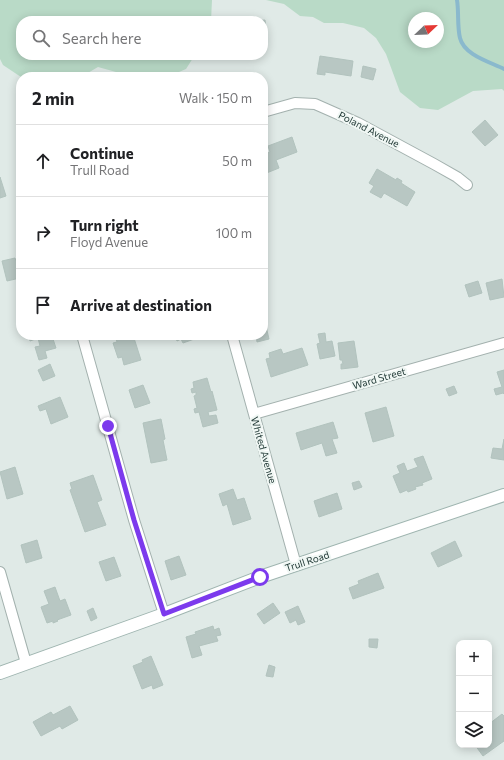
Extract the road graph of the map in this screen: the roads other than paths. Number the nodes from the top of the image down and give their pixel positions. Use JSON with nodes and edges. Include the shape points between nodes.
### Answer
{"nodes":[{"id":1,"x":268,"y":111,"type":"edge"},
{"id":2,"x":467,"y":185,"type":"dead end"},
{"id":3,"x":83,"y":340,"type":"edge"},
{"id":4,"x":233,"y":340,"type":"edge"},
{"id":5,"x":504,"y":343,"type":"edge"},
{"id":6,"x":254,"y":414,"type":"junction"},
{"id":7,"x":504,"y":495,"type":"edge"},
{"id":8,"x":296,"y":564,"type":"junction"},
{"id":9,"x":0,"y":572,"type":"edge"},
{"id":10,"x":164,"y":614,"type":"junction"},
{"id":11,"x":26,"y":663,"type":"junction"},
{"id":12,"x":0,"y":673,"type":"edge"}],
"edges":[{"from":1,"to":2,"type":"street","name":"Poland Avenue","via":[[294,103],[316,104],[358,123],[457,177]]},
{"from":3,"to":10,"type":"street","via":[[134,520]]},
{"from":4,"to":6,"type":"street","name":"Whited Avenue"},
{"from":5,"to":6,"type":"street","name":"Ward Street"},
{"from":6,"to":8,"type":"street","name":"Whited Avenue"},
{"from":7,"to":8,"type":"street","name":"Trull Road"},
{"from":8,"to":10,"type":"street","name":"Trull Road"},
{"from":9,"to":11,"type":"street"},
{"from":10,"to":11,"type":"street","name":"Trull Road"},
{"from":11,"to":12,"type":"street","name":"Trull Road"}]}
